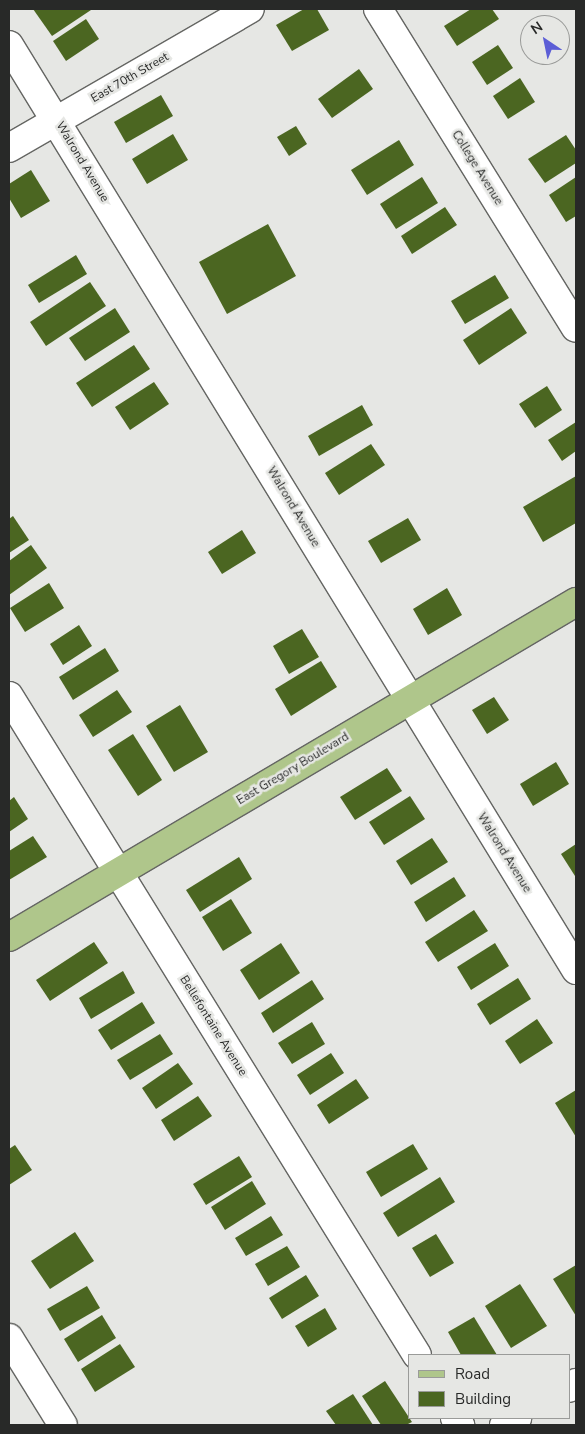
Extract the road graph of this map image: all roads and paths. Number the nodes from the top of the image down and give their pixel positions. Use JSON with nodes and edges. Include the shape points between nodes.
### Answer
{"nodes":[{"id":1,"x":250,"y":9,"type":"edge"},
{"id":2,"x":378,"y":9,"type":"edge"},
{"id":3,"x":9,"y":45,"type":"edge"},
{"id":4,"x":57,"y":120,"type":"junction"},
{"id":5,"x":9,"y":148,"type":"edge"},
{"id":6,"x":576,"y":328,"type":"edge"},
{"id":7,"x":576,"y":602,"type":"edge"},
{"id":8,"x":9,"y":696,"type":"edge"},
{"id":9,"x":410,"y":700,"type":"junction"},
{"id":10,"x":118,"y":872,"type":"junction"},
{"id":11,"x":9,"y":937,"type":"edge"},
{"id":12,"x":576,"y":970,"type":"edge"},
{"id":13,"x":9,"y":1338,"type":"edge"},
{"id":14,"x":416,"y":1354,"type":"edge"},
{"id":15,"x":515,"y":1419,"type":"edge"},
{"id":16,"x":63,"y":1425,"type":"edge"},
{"id":17,"x":504,"y":1425,"type":"edge"}],
"edges":[{"from":1,"to":4,"type":"street","name":"East 70th Street"},
{"from":2,"to":6,"type":"street","name":"College Avenue"},
{"from":3,"to":4,"type":"street","name":"Walrond Avenue"},
{"from":4,"to":5,"type":"street","name":"East 70th Street"},
{"from":4,"to":9,"type":"street","name":"Walrond Avenue"},
{"from":7,"to":9,"type":"main road","name":"East Gregory Boulevard"},
{"from":8,"to":10,"type":"street","name":"Bellefontaine Avenue"},
{"from":9,"to":10,"type":"main road","name":"East Gregory Boulevard"},
{"from":9,"to":12,"type":"street","name":"Walrond Avenue"},
{"from":10,"to":11,"type":"main road","name":"East Gregory Boulevard"},
{"from":10,"to":14,"type":"street","name":"Bellefontaine Avenue"},
{"from":13,"to":16,"type":"street"},
{"from":15,"to":17,"type":"street"}]}
